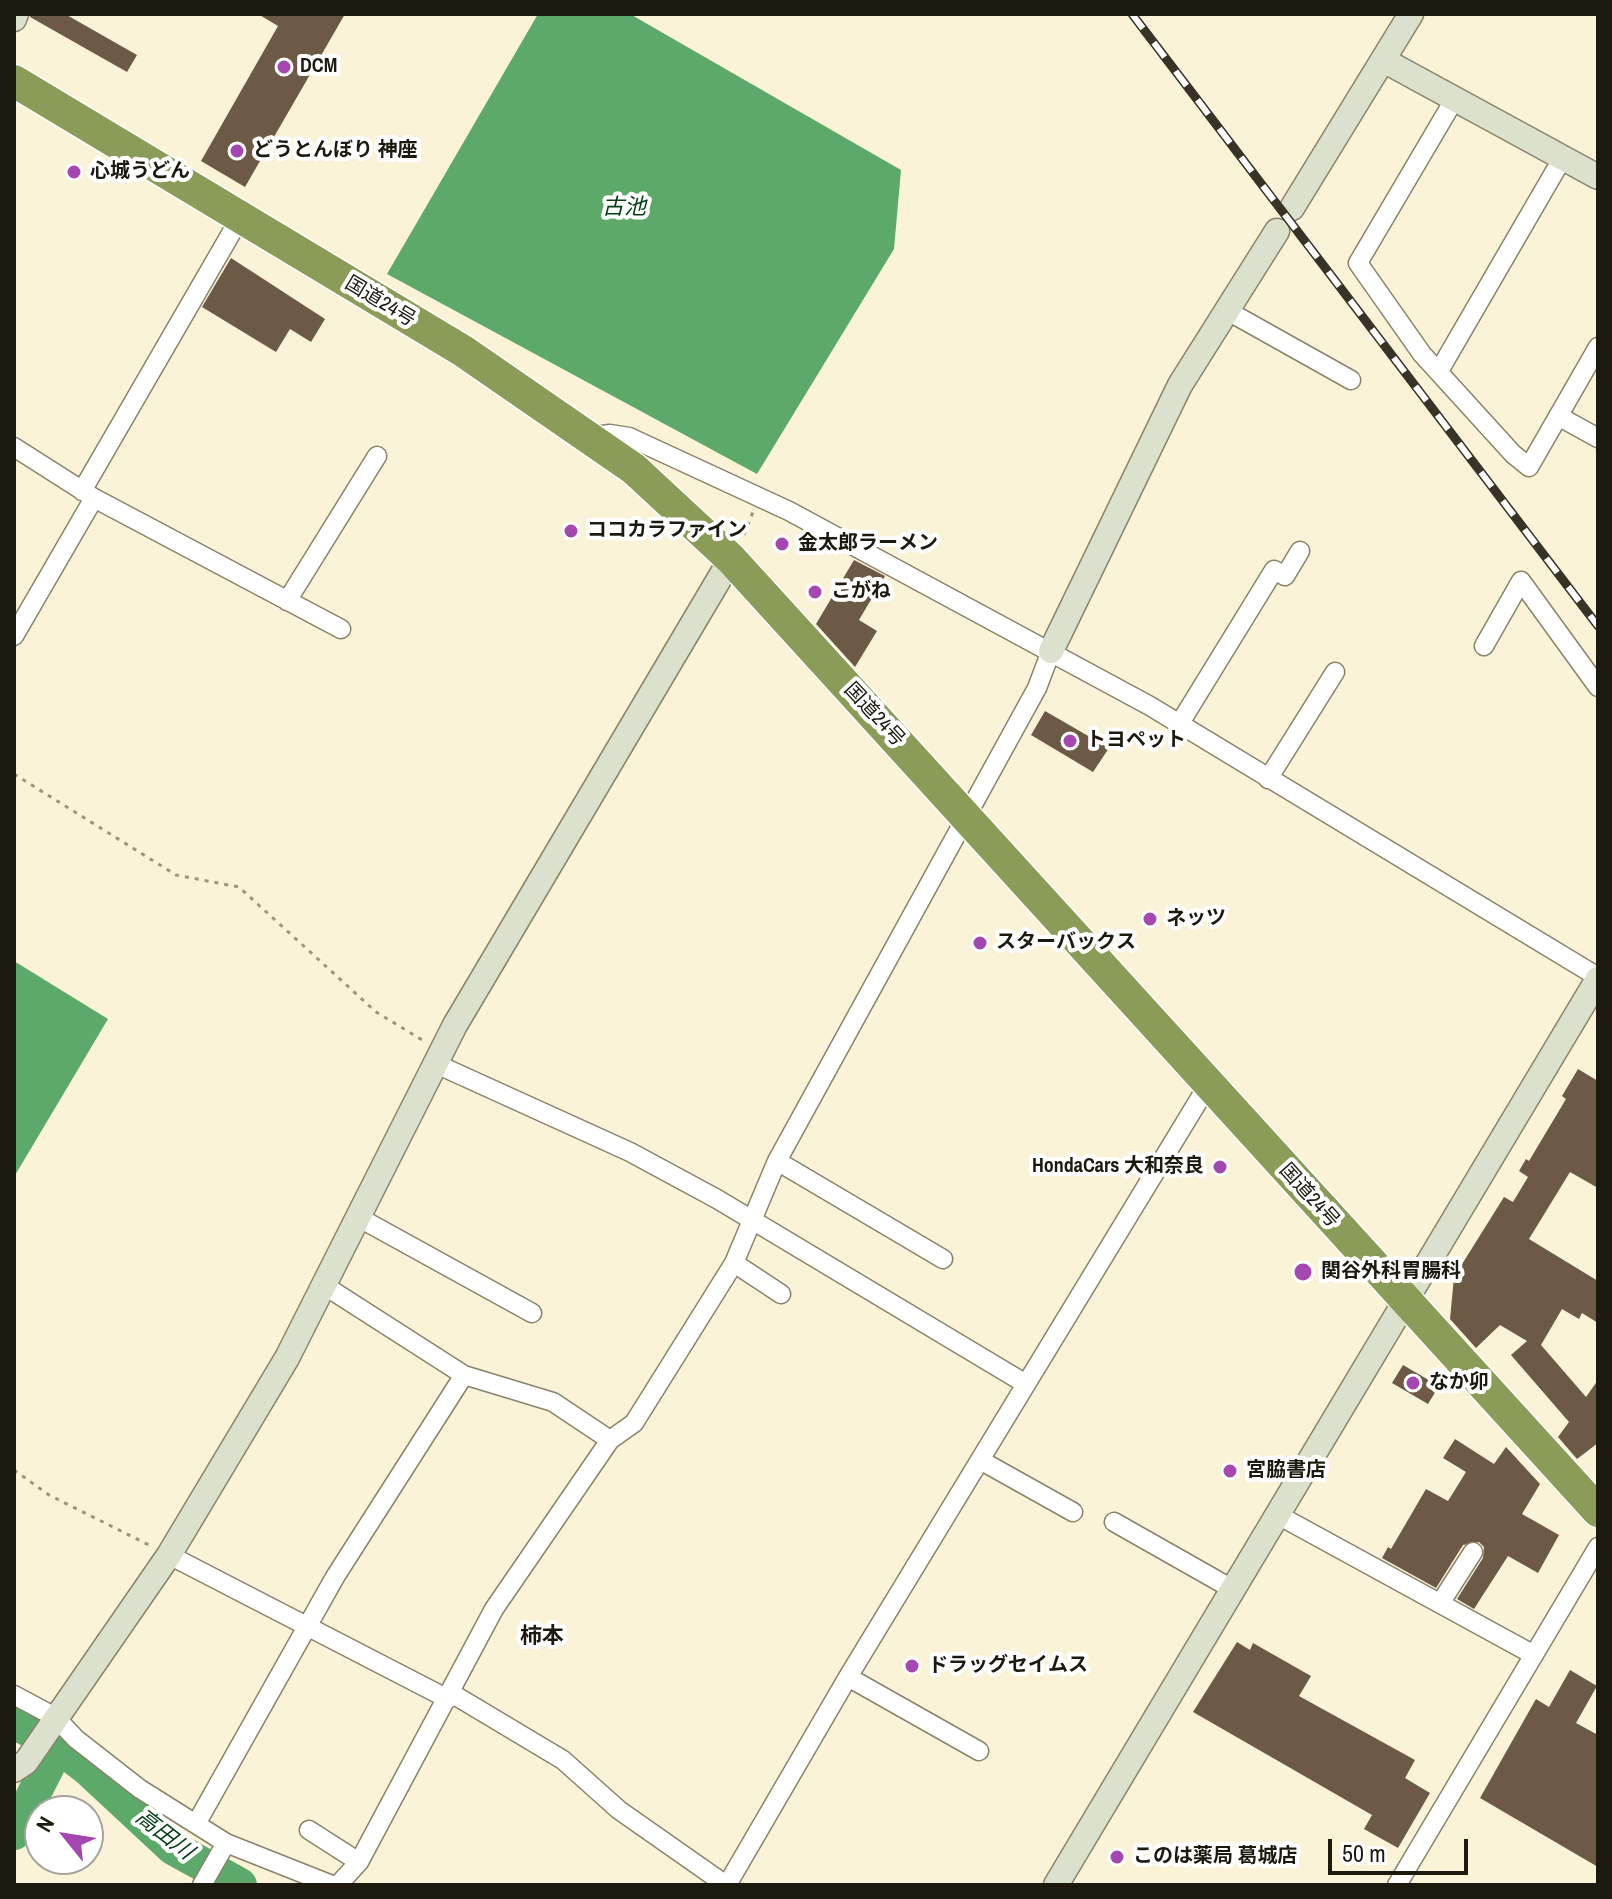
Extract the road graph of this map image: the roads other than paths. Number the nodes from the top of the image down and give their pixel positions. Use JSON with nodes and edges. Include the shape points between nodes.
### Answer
{"nodes":[{"id":1,"x":1411,"y":14,"type":"edge"},
{"id":2,"x":1385,"y":61,"type":"junction"},
{"id":3,"x":14,"y":81,"type":"edge"},
{"id":4,"x":1454,"y":100,"type":"junction"},
{"id":5,"x":1562,"y":159,"type":"junction"},
{"id":6,"x":1598,"y":177,"type":"edge"},
{"id":7,"x":1292,"y":208,"type":"dead end"},
{"id":8,"x":240,"y":218,"type":"junction"},
{"id":9,"x":1277,"y":231,"type":"dead end"},
{"id":10,"x":1226,"y":310,"type":"junction"},
{"id":11,"x":1598,"y":347,"type":"edge"},
{"id":12,"x":1439,"y":371,"type":"junction"},
{"id":13,"x":1351,"y":380,"type":"dead end"},
{"id":14,"x":1558,"y":416,"type":"junction"},
{"id":15,"x":590,"y":437,"type":"junction"},
{"id":16,"x":1598,"y":438,"type":"edge"},
{"id":17,"x":14,"y":447,"type":"edge"},
{"id":18,"x":377,"y":456,"type":"dead end"},
{"id":19,"x":88,"y":494,"type":"junction"},
{"id":20,"x":1300,"y":551,"type":"dead end"},
{"id":21,"x":731,"y":559,"type":"junction"},
{"id":22,"x":287,"y":601,"type":"junction"},
{"id":23,"x":341,"y":629,"type":"dead end"},
{"id":24,"x":14,"y":636,"type":"edge"},
{"id":25,"x":1484,"y":646,"type":"dead end"},
{"id":26,"x":1051,"y":651,"type":"junction"},
{"id":27,"x":1335,"y":672,"type":"dead end"},
{"id":28,"x":1598,"y":687,"type":"edge"},
{"id":29,"x":1180,"y":723,"type":"junction"},
{"id":30,"x":1268,"y":779,"type":"junction"},
{"id":31,"x":966,"y":815,"type":"junction"},
{"id":32,"x":1598,"y":978,"type":"edge"},
{"id":33,"x":438,"y":1057,"type":"junction"},
{"id":34,"x":1208,"y":1085,"type":"junction"},
{"id":35,"x":777,"y":1161,"type":"junction"},
{"id":36,"x":356,"y":1216,"type":"junction"},
{"id":37,"x":754,"y":1223,"type":"junction"},
{"id":38,"x":943,"y":1259,"type":"dead end"},
{"id":39,"x":734,"y":1263,"type":"junction"},
{"id":40,"x":322,"y":1284,"type":"junction"},
{"id":41,"x":781,"y":1294,"type":"dead end"},
{"id":42,"x":1404,"y":1301,"type":"junction"},
{"id":43,"x":532,"y":1313,"type":"dead end"},
{"id":44,"x":464,"y":1375,"type":"junction"},
{"id":45,"x":1026,"y":1384,"type":"junction"},
{"id":46,"x":610,"y":1440,"type":"junction"},
{"id":47,"x":980,"y":1460,"type":"junction"},
{"id":48,"x":1598,"y":1511,"type":"edge"},
{"id":49,"x":1073,"y":1512,"type":"dead end"},
{"id":50,"x":1278,"y":1515,"type":"junction"},
{"id":51,"x":1114,"y":1522,"type":"dead end"},
{"id":52,"x":1598,"y":1547,"type":"edge"},
{"id":53,"x":1473,"y":1552,"type":"dead end"},
{"id":54,"x":169,"y":1555,"type":"junction"},
{"id":55,"x":1234,"y":1590,"type":"junction"},
{"id":56,"x":1441,"y":1602,"type":"junction"},
{"id":57,"x":308,"y":1628,"type":"junction"},
{"id":58,"x":1534,"y":1655,"type":"junction"},
{"id":59,"x":848,"y":1677,"type":"junction"},
{"id":60,"x":14,"y":1695,"type":"edge"},
{"id":61,"x":450,"y":1696,"type":"junction"},
{"id":62,"x":55,"y":1717,"type":"junction"},
{"id":63,"x":979,"y":1751,"type":"dead end"},
{"id":64,"x":20,"y":1766,"type":"edge"},
{"id":65,"x":196,"y":1824,"type":"junction"},
{"id":66,"x":309,"y":1830,"type":"dead end"},
{"id":67,"x":226,"y":1843,"type":"junction"},
{"id":68,"x":359,"y":1862,"type":"junction"},
{"id":69,"x":203,"y":1883,"type":"edge"},
{"id":70,"x":335,"y":1885,"type":"edge"},
{"id":71,"x":726,"y":1885,"type":"edge"},
{"id":72,"x":1056,"y":1885,"type":"edge"},
{"id":73,"x":1397,"y":1885,"type":"edge"}],
"edges":[{"from":1,"to":2,"type":"street"},
{"from":2,"to":4,"type":"street"},
{"from":2,"to":7,"type":"street"},
{"from":3,"to":8,"type":"highway","name":"国道24号"},
{"from":4,"to":5,"type":"street"},
{"from":4,"to":12,"type":"street","via":[[1358,263]]},
{"from":5,"to":6,"type":"street"},
{"from":5,"to":12,"type":"street"},
{"from":8,"to":15,"type":"highway","name":"国道24号","via":[[463,351]]},
{"from":8,"to":19,"type":"street"},
{"from":9,"to":10,"type":"street"},
{"from":10,"to":13,"type":"street"},
{"from":10,"to":26,"type":"street","via":[[1180,385]]},
{"from":11,"to":14,"type":"street"},
{"from":12,"to":14,"type":"street","via":[[1529,467]]},
{"from":14,"to":16,"type":"street"},
{"from":15,"to":21,"type":"highway","name":"国道24号","via":[[634,469]]},
{"from":15,"to":26,"type":"street","via":[[629,437],[755,495]]},
{"from":17,"to":19,"type":"street"},
{"from":18,"to":22,"type":"street"},
{"from":19,"to":22,"type":"street"},
{"from":19,"to":24,"type":"street"},
{"from":20,"to":29,"type":"street","via":[[1285,576],[1274,570]]},
{"from":21,"to":31,"type":"highway","name":"国道24号"},
{"from":21,"to":33,"type":"street"},
{"from":22,"to":23,"type":"street"},
{"from":25,"to":28,"type":"street","via":[[1521,581]]},
{"from":26,"to":29,"type":"street"},
{"from":26,"to":31,"type":"street","via":[[1037,688]]},
{"from":27,"to":30,"type":"street"},
{"from":29,"to":30,"type":"street"},
{"from":30,"to":32,"type":"street"},
{"from":31,"to":34,"type":"highway","name":"国道24号"},
{"from":31,"to":35,"type":"street"},
{"from":32,"to":42,"type":"street"},
{"from":33,"to":36,"type":"street"},
{"from":33,"to":37,"type":"street","via":[[630,1152]]},
{"from":34,"to":42,"type":"highway","name":"国道24号"},
{"from":34,"to":45,"type":"street"},
{"from":35,"to":37,"type":"street"},
{"from":35,"to":38,"type":"street"},
{"from":36,"to":40,"type":"street"},
{"from":36,"to":43,"type":"street"},
{"from":37,"to":39,"type":"street"},
{"from":37,"to":45,"type":"street"},
{"from":39,"to":41,"type":"street"},
{"from":39,"to":46,"type":"street","via":[[634,1423]]},
{"from":40,"to":44,"type":"street"},
{"from":40,"to":54,"type":"street","via":[[287,1358]]},
{"from":42,"to":48,"type":"highway","name":"国道24号"},
{"from":42,"to":50,"type":"street"},
{"from":44,"to":46,"type":"street","via":[[553,1402]]},
{"from":44,"to":57,"type":"street"},
{"from":45,"to":47,"type":"street"},
{"from":46,"to":61,"type":"street","via":[[494,1609]]},
{"from":47,"to":49,"type":"street"},
{"from":47,"to":59,"type":"street"},
{"from":50,"to":55,"type":"street"},
{"from":50,"to":56,"type":"street","via":[[1425,1598]]},
{"from":51,"to":55,"type":"street"},
{"from":52,"to":58,"type":"street"},
{"from":53,"to":56,"type":"street"},
{"from":54,"to":57,"type":"street"},
{"from":54,"to":62,"type":"street"},
{"from":55,"to":72,"type":"street"},
{"from":56,"to":58,"type":"street"},
{"from":57,"to":61,"type":"street"},
{"from":57,"to":65,"type":"street"},
{"from":58,"to":73,"type":"street"},
{"from":59,"to":63,"type":"street"},
{"from":59,"to":71,"type":"street"},
{"from":60,"to":62,"type":"street"},
{"from":61,"to":68,"type":"street"},
{"from":61,"to":71,"type":"street","via":[[563,1760],[619,1810]]},
{"from":62,"to":64,"type":"street"},
{"from":62,"to":65,"type":"street","via":[[140,1789]]},
{"from":65,"to":67,"type":"street"},
{"from":66,"to":68,"type":"street"},
{"from":67,"to":69,"type":"street"},
{"from":67,"to":70,"type":"street"},
{"from":68,"to":70,"type":"street"}]}
